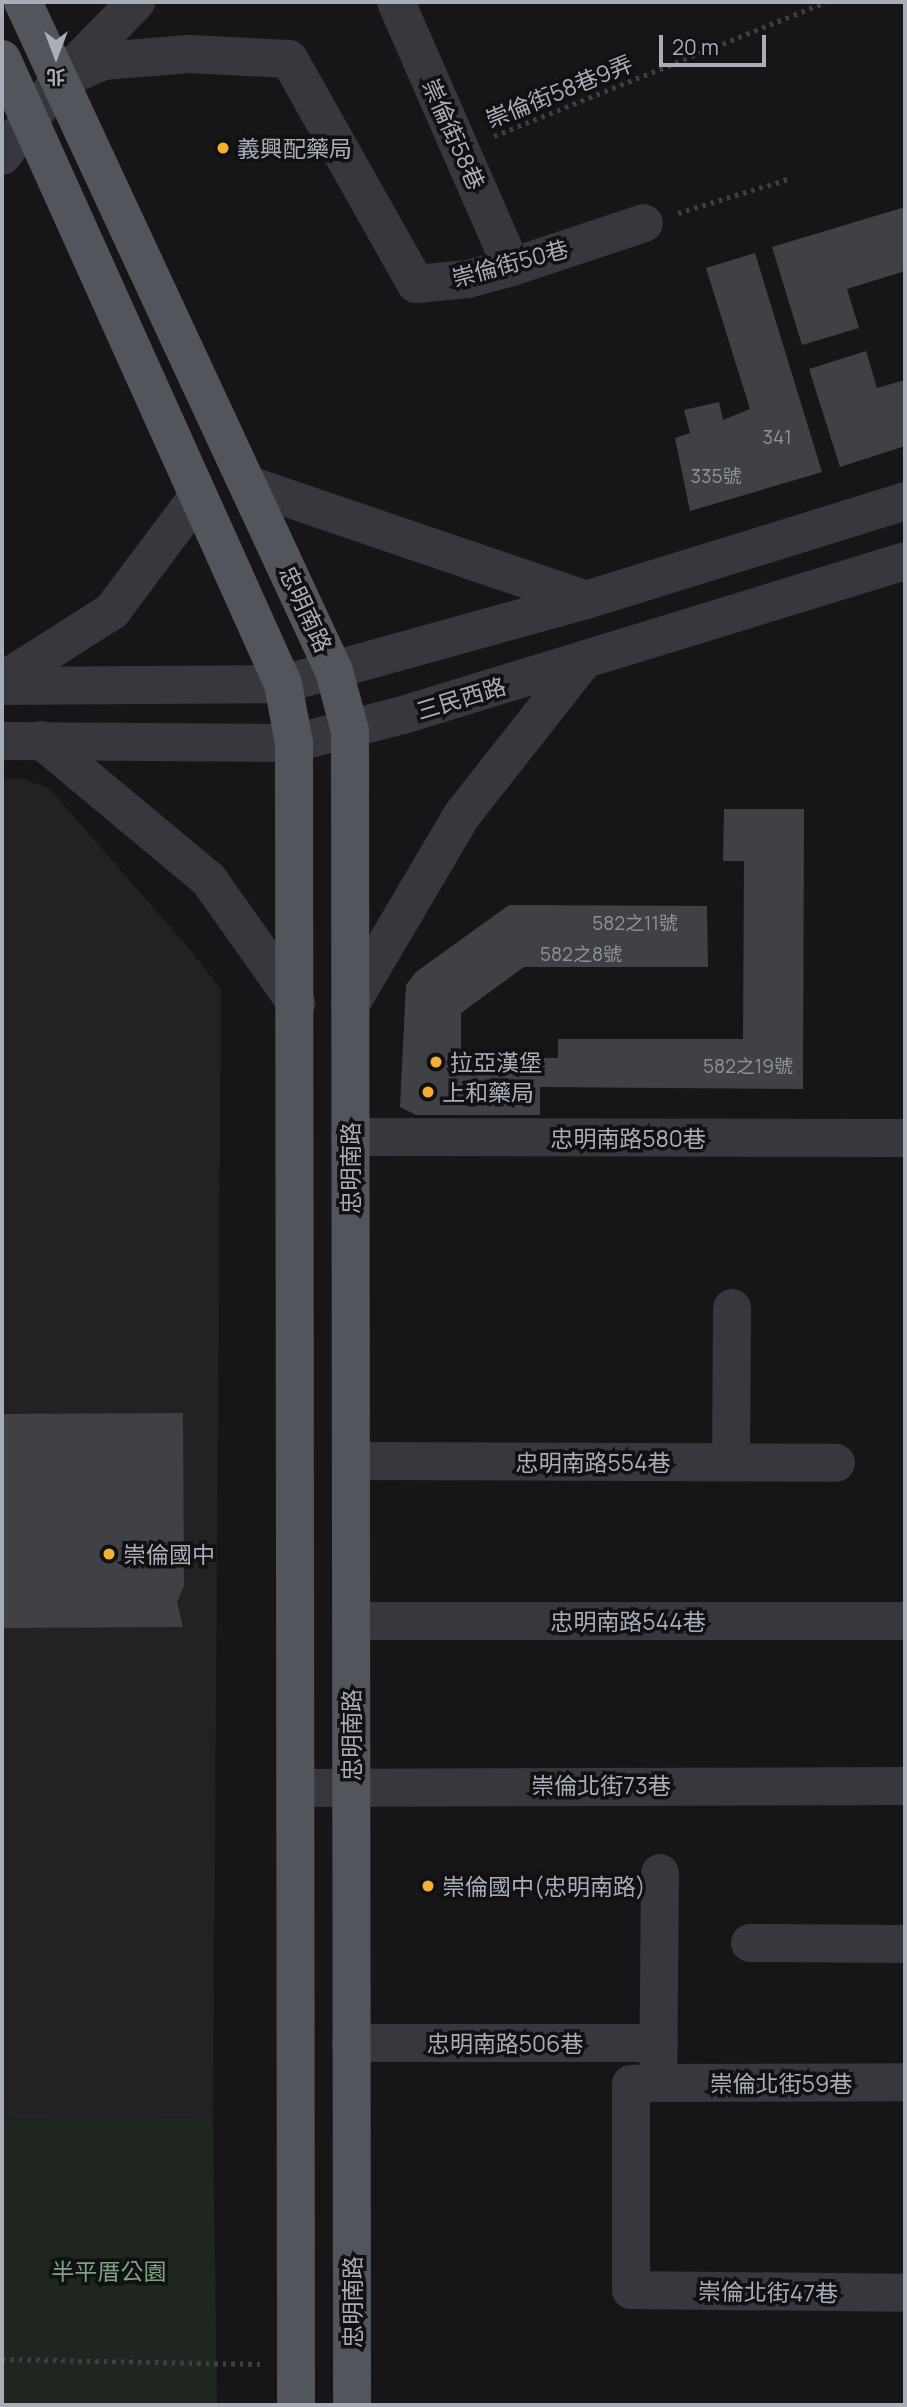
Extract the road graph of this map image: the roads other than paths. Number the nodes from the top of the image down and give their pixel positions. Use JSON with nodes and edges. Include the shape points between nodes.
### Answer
{"nodes":[{"id":1,"x":23,"y":2,"type":"edge"},
{"id":2,"x":136,"y":2,"type":"edge"},
{"id":3,"x":396,"y":2,"type":"edge"},
{"id":4,"x":2,"y":59,"type":"edge"},
{"id":5,"x":60,"y":80,"type":"junction"},
{"id":6,"x":30,"y":122,"type":"junction"},
{"id":7,"x":2,"y":156,"type":"edge"},
{"id":8,"x":644,"y":223,"type":"road end"},
{"id":9,"x":512,"y":267,"type":"junction"},
{"id":10,"x":249,"y":485,"type":"junction"},
{"id":11,"x":198,"y":496,"type":"junction"},
{"id":12,"x":905,"y":501,"type":"edge"},
{"id":13,"x":905,"y":561,"type":"edge"},
{"id":14,"x":586,"y":600,"type":"junction"},
{"id":15,"x":584,"y":660,"type":"junction"},
{"id":16,"x":334,"y":671,"type":"junction"},
{"id":17,"x":2,"y":684,"type":"edge"},
{"id":18,"x":283,"y":684,"type":"junction"},
{"id":19,"x":350,"y":731,"type":"junction"},
{"id":20,"x":41,"y":740,"type":"junction"},
{"id":21,"x":2,"y":741,"type":"edge"},
{"id":22,"x":294,"y":743,"type":"junction"},
{"id":23,"x":296,"y":1003,"type":"junction"},
{"id":24,"x":350,"y":1005,"type":"junction"},
{"id":25,"x":350,"y":1137,"type":"junction"},
{"id":26,"x":905,"y":1138,"type":"edge"},
{"id":27,"x":732,"y":1308,"type":"dead end"},
{"id":28,"x":351,"y":1461,"type":"junction"},
{"id":29,"x":731,"y":1462,"type":"junction"},
{"id":30,"x":836,"y":1463,"type":"dead end"},
{"id":31,"x":351,"y":1621,"type":"junction"},
{"id":32,"x":905,"y":1621,"type":"edge"},
{"id":33,"x":351,"y":1785,"type":"junction"},
{"id":34,"x":905,"y":1786,"type":"edge"},
{"id":35,"x":296,"y":1788,"type":"junction"},
{"id":36,"x":660,"y":1872,"type":"dead end"},
{"id":37,"x":750,"y":1943,"type":"dead end"},
{"id":38,"x":905,"y":1944,"type":"edge"},
{"id":39,"x":351,"y":2043,"type":"junction"},
{"id":40,"x":659,"y":2043,"type":"junction"},
{"id":41,"x":905,"y":2082,"type":"edge"},
{"id":42,"x":658,"y":2083,"type":"junction"},
{"id":43,"x":905,"y":2293,"type":"edge"},
{"id":44,"x":296,"y":2405,"type":"edge"},
{"id":45,"x":352,"y":2405,"type":"edge"}],
"edges":[{"from":1,"to":5,"type":"main road","name":"忠明南路"},
{"from":2,"to":5,"type":"street"},
{"from":3,"to":9,"type":"street","name":"崇倫街58巷"},
{"from":4,"to":6,"type":"main road"},
{"from":5,"to":6,"type":"street"},
{"from":5,"to":9,"type":"street","name":"崇倫街50巷","via":[[103,61],[189,54],[289,59],[416,284],[468,279]]},
{"from":5,"to":10,"type":"main road","name":"忠明南路"},
{"from":6,"to":7,"type":"street"},
{"from":6,"to":11,"type":"main road"},
{"from":8,"to":9,"type":"street","name":"崇倫街50巷"},
{"from":10,"to":14,"type":"street"},
{"from":10,"to":16,"type":"main road","name":"忠明南路"},
{"from":11,"to":17,"type":"street","via":[[112,611]]},
{"from":11,"to":18,"type":"main road"},
{"from":12,"to":14,"type":"street"},
{"from":13,"to":15,"type":"street","name":"三民西路"},
{"from":14,"to":16,"type":"street"},
{"from":15,"to":19,"type":"street","name":"三民西路"},
{"from":15,"to":24,"type":"street","via":[[462,815]]},
{"from":16,"to":18,"type":"street"},
{"from":16,"to":19,"type":"main road","name":"忠明南路"},
{"from":17,"to":18,"type":"street"},
{"from":18,"to":22,"type":"main road"},
{"from":19,"to":22,"type":"street","name":"三民西路"},
{"from":19,"to":24,"type":"main road","name":"忠明南路"},
{"from":20,"to":21,"type":"street","name":"三民西路"},
{"from":20,"to":22,"type":"street","name":"三民西路"},
{"from":20,"to":23,"type":"street","via":[[209,880]]},
{"from":22,"to":23,"type":"main road"},
{"from":23,"to":35,"type":"main road"},
{"from":24,"to":25,"type":"main road","name":"忠明南路"},
{"from":25,"to":26,"type":"street","name":"忠明南路580巷"},
{"from":25,"to":28,"type":"main road","name":"忠明南路"},
{"from":27,"to":29,"type":"street"},
{"from":28,"to":29,"type":"street","name":"忠明南路554巷"},
{"from":28,"to":31,"type":"main road","name":"忠明南路"},
{"from":29,"to":30,"type":"street","name":"忠明南路554巷"},
{"from":31,"to":32,"type":"street","name":"忠明南路544巷"},
{"from":31,"to":33,"type":"main road","name":"忠明南路"},
{"from":33,"to":34,"type":"street","name":"崇倫北街73巷"},
{"from":33,"to":35,"type":"street","name":"崇倫北街73巷"},
{"from":33,"to":39,"type":"main road","name":"忠明南路"},
{"from":35,"to":44,"type":"main road"},
{"from":36,"to":40,"type":"street"},
{"from":37,"to":38,"type":"street"},
{"from":39,"to":40,"type":"street","name":"忠明南路506巷"},
{"from":39,"to":45,"type":"main road","name":"忠明南路"},
{"from":40,"to":42,"type":"street"},
{"from":41,"to":42,"type":"street","name":"崇倫北街59巷"},
{"from":42,"to":43,"type":"street","name":"崇倫北街47巷","via":[[631,2084],[631,2290]]}]}
